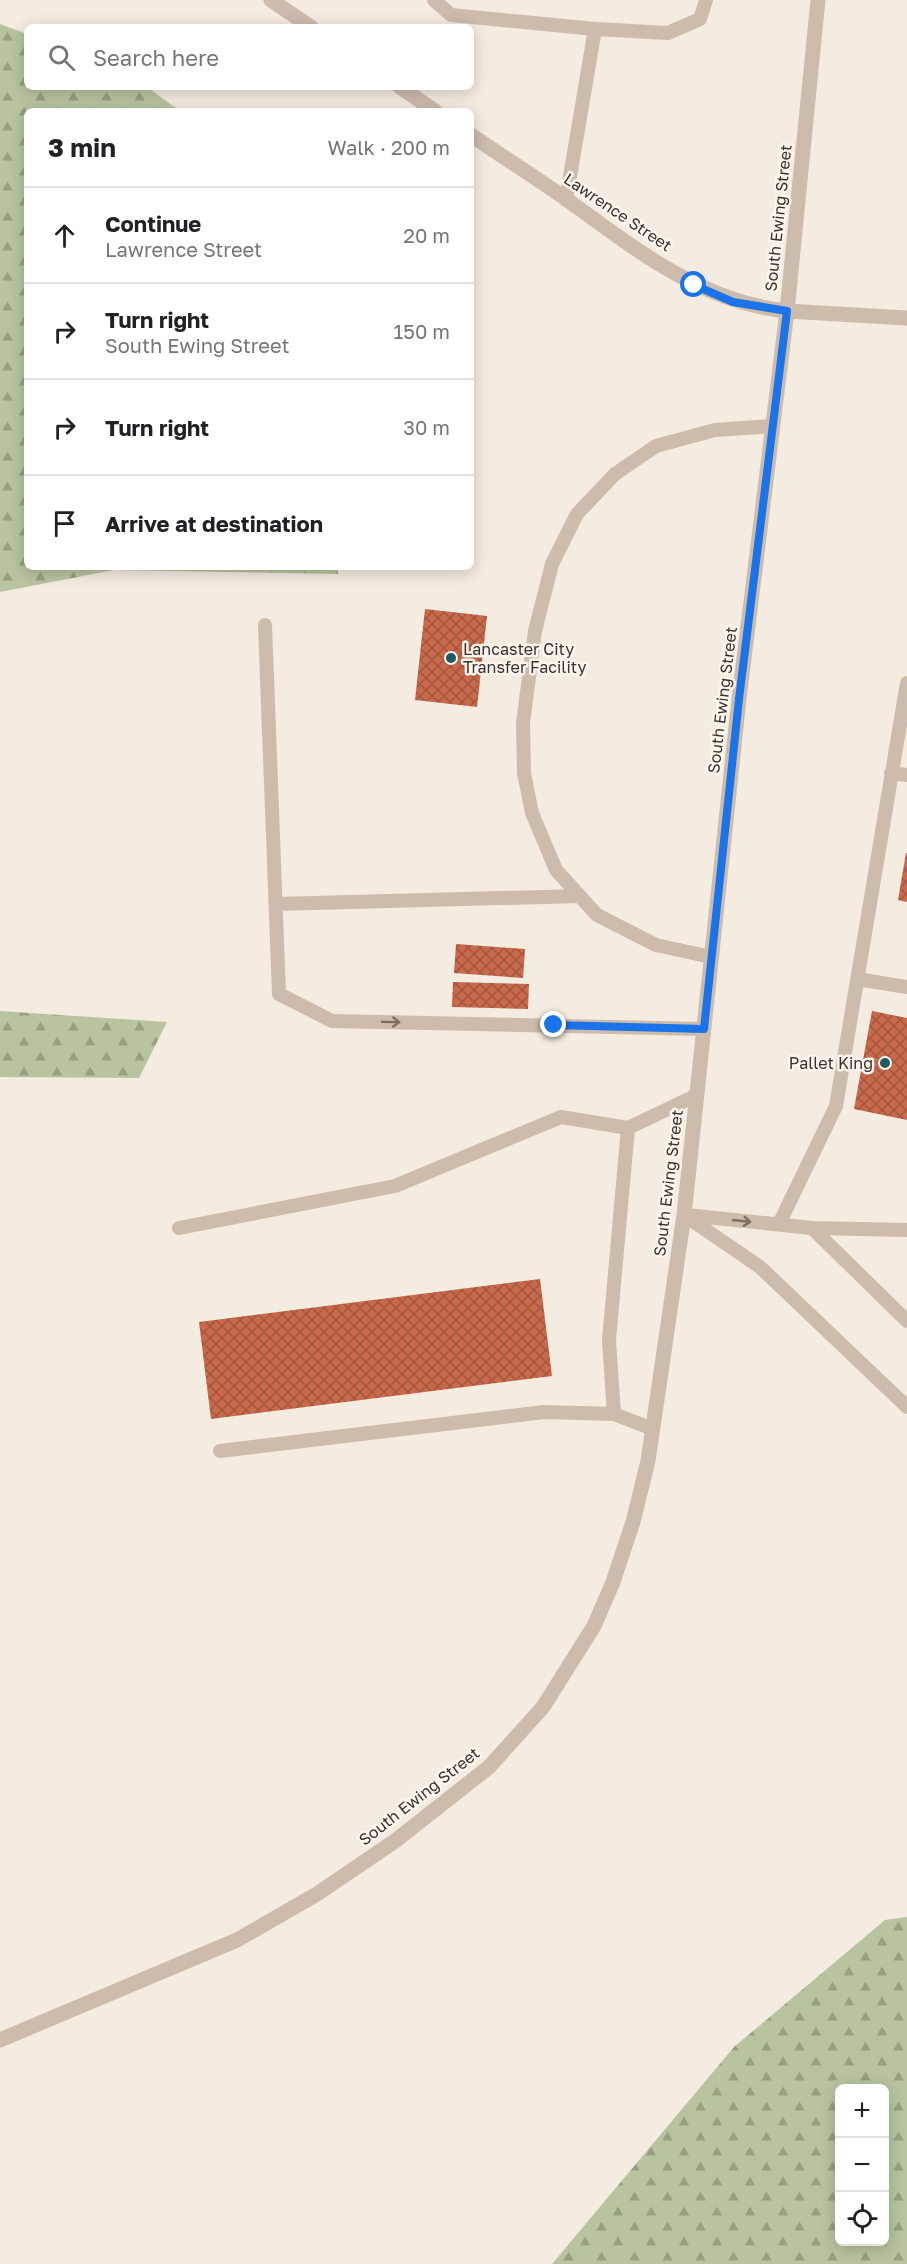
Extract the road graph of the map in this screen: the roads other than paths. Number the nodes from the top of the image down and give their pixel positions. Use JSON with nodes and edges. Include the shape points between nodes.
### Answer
{"nodes":[{"id":1,"x":271,"y":0,"type":"edge"},
{"id":2,"x":434,"y":0,"type":"edge"},
{"id":3,"x":706,"y":0,"type":"edge"},
{"id":4,"x":818,"y":0,"type":"edge"},
{"id":5,"x":307,"y":24,"type":"edge"},
{"id":6,"x":595,"y":29,"type":"junction"},
{"id":7,"x":404,"y":90,"type":"edge"},
{"id":8,"x":431,"y":108,"type":"edge"},
{"id":9,"x":474,"y":137,"type":"edge"},
{"id":10,"x":566,"y":200,"type":"junction"},
{"id":11,"x":787,"y":311,"type":"junction"},
{"id":12,"x":907,"y":318,"type":"edge"},
{"id":13,"x":772,"y":426,"type":"junction"},
{"id":14,"x":265,"y":625,"type":"dead end"},
{"id":15,"x":907,"y":683,"type":"edge"},
{"id":16,"x":891,"y":773,"type":"junction"},
{"id":17,"x":907,"y":775,"type":"edge"},
{"id":18,"x":580,"y":896,"type":"junction"},
{"id":19,"x":276,"y":904,"type":"junction"},
{"id":20,"x":711,"y":957,"type":"junction"},
{"id":21,"x":857,"y":979,"type":"junction"},
{"id":22,"x":907,"y":987,"type":"edge"},
{"id":23,"x":704,"y":1029,"type":"junction"},
{"id":24,"x":697,"y":1095,"type":"junction"},
{"id":25,"x":628,"y":1128,"type":"junction"},
{"id":26,"x":684,"y":1215,"type":"junction"},
{"id":27,"x":779,"y":1224,"type":"junction"},
{"id":28,"x":179,"y":1228,"type":"dead end"},
{"id":29,"x":812,"y":1228,"type":"junction"},
{"id":30,"x":907,"y":1230,"type":"edge"},
{"id":31,"x":907,"y":1322,"type":"edge"},
{"id":32,"x":907,"y":1407,"type":"edge"},
{"id":33,"x":614,"y":1414,"type":"junction"},
{"id":34,"x":653,"y":1429,"type":"junction"},
{"id":35,"x":220,"y":1451,"type":"dead end"},
{"id":36,"x":0,"y":2040,"type":"edge"}],
"edges":[{"from":1,"to":5,"type":"street"},
{"from":2,"to":6,"type":"lane","via":[[452,15]]},
{"from":3,"to":6,"type":"lane","via":[[699,19],[668,33]]},
{"from":4,"to":11,"type":"street","name":"South Ewing Street"},
{"from":6,"to":10,"type":"lane"},
{"from":7,"to":8,"type":"street"},
{"from":9,"to":10,"type":"street","name":"Lawrence Street"},
{"from":10,"to":11,"type":"street","name":"Lawrence Street","via":[[694,285],[733,302]]},
{"from":11,"to":12,"type":"street","name":"Lawrence Street"},
{"from":11,"to":13,"type":"street","name":"South Ewing Street"},
{"from":13,"to":18,"type":"lane","via":[[715,430],[656,446],[615,474],[577,514],[552,564],[535,631],[523,723],[524,773],[532,813],[556,870]]},
{"from":13,"to":20,"type":"street","name":"South Ewing Street"},
{"from":14,"to":19,"type":"lane"},
{"from":15,"to":16,"type":"lane"},
{"from":16,"to":17,"type":"lane"},
{"from":16,"to":21,"type":"lane"},
{"from":18,"to":19,"type":"lane"},
{"from":18,"to":20,"type":"lane","via":[[597,915],[656,945]]},
{"from":19,"to":23,"type":"lane","one_way":true,"via":[[279,994],[332,1021]]},
{"from":20,"to":23,"type":"street","name":"South Ewing Street"},
{"from":21,"to":22,"type":"lane"},
{"from":21,"to":27,"type":"lane","via":[[836,1106]]},
{"from":23,"to":24,"type":"street","name":"South Ewing Street"},
{"from":24,"to":25,"type":"lane"},
{"from":24,"to":26,"type":"street","name":"South Ewing Street"},
{"from":25,"to":28,"type":"lane","via":[[561,1117],[395,1186]]},
{"from":25,"to":33,"type":"lane","via":[[609,1340]]},
{"from":26,"to":27,"type":"lane","one_way":true},
{"from":26,"to":32,"type":"lane","via":[[760,1267]]},
{"from":26,"to":34,"type":"street","name":"South Ewing Street"},
{"from":27,"to":29,"type":"lane"},
{"from":29,"to":30,"type":"lane"},
{"from":29,"to":31,"type":"lane"},
{"from":33,"to":34,"type":"lane"},
{"from":33,"to":35,"type":"lane","via":[[544,1412]]},
{"from":34,"to":36,"type":"street","name":"South Ewing Street","via":[[633,1522],[594,1626],[543,1707],[489,1767],[395,1841],[317,1894],[237,1940]]}]}
